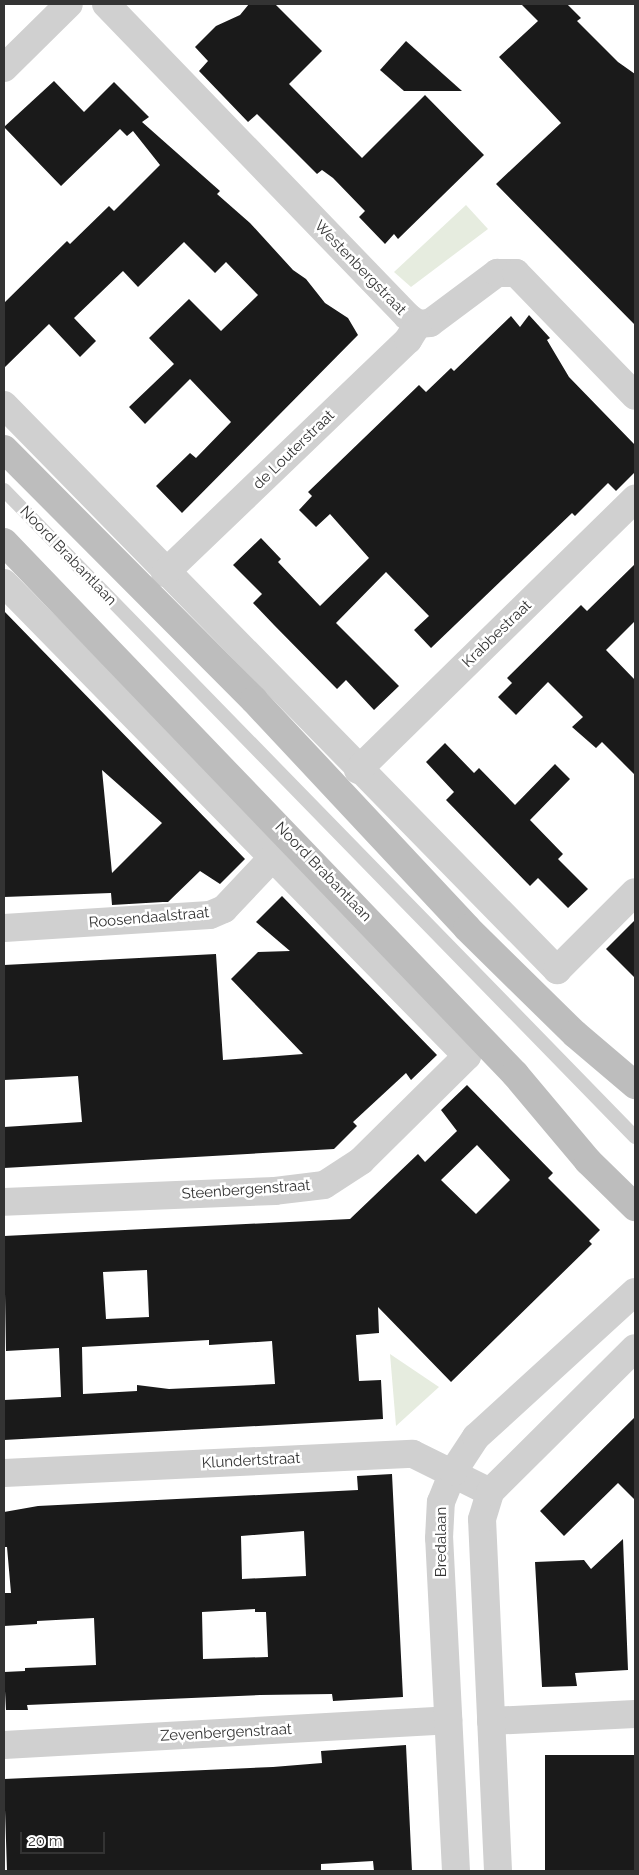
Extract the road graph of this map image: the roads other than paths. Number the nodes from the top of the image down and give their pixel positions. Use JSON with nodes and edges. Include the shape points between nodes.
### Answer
{"nodes":[{"id":1,"x":68,"y":4,"type":"edge"},
{"id":2,"x":106,"y":4,"type":"edge"},
{"id":3,"x":4,"y":68,"type":"edge"},
{"id":4,"x":418,"y":324,"type":"junction"},
{"id":5,"x":635,"y":396,"type":"edge"},
{"id":6,"x":4,"y":405,"type":"edge"},
{"id":7,"x":4,"y":449,"type":"edge"},
{"id":8,"x":4,"y":490,"type":"edge"},
{"id":9,"x":635,"y":499,"type":"edge"},
{"id":10,"x":4,"y":542,"type":"edge"},
{"id":11,"x":165,"y":573,"type":"junction"},
{"id":12,"x":4,"y":583,"type":"edge"},
{"id":13,"x":358,"y":770,"type":"junction"},
{"id":14,"x":272,"y":858,"type":"junction"},
{"id":15,"x":635,"y":892,"type":"edge"},
{"id":16,"x":4,"y":928,"type":"edge"},
{"id":17,"x":467,"y":1056,"type":"joint"},
{"id":18,"x":635,"y":1085,"type":"edge"},
{"id":19,"x":635,"y":1137,"type":"edge"},
{"id":20,"x":4,"y":1202,"type":"edge"},
{"id":21,"x":635,"y":1207,"type":"edge"},
{"id":22,"x":635,"y":1292,"type":"edge"},
{"id":23,"x":635,"y":1348,"type":"edge"},
{"id":24,"x":454,"y":1472,"type":"junction"},
{"id":25,"x":4,"y":1473,"type":"edge"},
{"id":26,"x":490,"y":1492,"type":"junction"},
{"id":27,"x":635,"y":1714,"type":"edge"},
{"id":28,"x":448,"y":1720,"type":"junction"},
{"id":29,"x":491,"y":1720,"type":"junction"},
{"id":30,"x":4,"y":1745,"type":"edge"},
{"id":31,"x":456,"y":1871,"type":"edge"},
{"id":32,"x":498,"y":1871,"type":"edge"}],
"edges":[{"from":1,"to":3,"type":"street"},
{"from":2,"to":4,"type":"street","name":"Westenbergstraat","via":[[406,316]]},
{"from":4,"to":5,"type":"street","name":"Westenbergstraat","via":[[430,323],[497,273],[516,273]]},
{"from":4,"to":11,"type":"street","name":"de Louterstraat","via":[[408,340]]},
{"from":6,"to":11,"type":"street"},
{"from":7,"to":18,"type":"main road","name":"Noord Brabantlaan","via":[[254,700],[474,934],[575,1034]]},
{"from":8,"to":19,"type":"lane","name":"Noord Brabantlaan"},
{"from":9,"to":13,"type":"street","name":"Krabbestraat"},
{"from":10,"to":21,"type":"main road","name":"Noord Brabantlaan","via":[[508,1067],[588,1161]]},
{"from":11,"to":13,"type":"street"},
{"from":12,"to":14,"type":"street","name":"Noord Brabantlaan"},
{"from":13,"to":15,"type":"street","via":[[557,970]]},
{"from":14,"to":16,"type":"street","name":"Roosendaalstraat","via":[[224,909],[210,915]]},
{"from":14,"to":17,"type":"street","name":"Noord Brabantlaan"},
{"from":17,"to":20,"type":"street","name":"Steenbergenstraat","via":[[361,1161],[324,1185],[275,1191]]},
{"from":22,"to":24,"type":"street","name":"Bredalaan","via":[[476,1437]]},
{"from":23,"to":26,"type":"street"},
{"from":24,"to":25,"type":"street","name":"Klundertstraat","via":[[414,1454]]},
{"from":24,"to":26,"type":"street","name":"Klundertstraat"},
{"from":24,"to":28,"type":"street","name":"Bredalaan","via":[[441,1502],[439,1538]]},
{"from":26,"to":29,"type":"street","via":[[482,1518],[480,1544]]},
{"from":27,"to":29,"type":"street"},
{"from":28,"to":30,"type":"street","name":"Zevenbergenstraat"},
{"from":28,"to":31,"type":"street","name":"Bredalaan"},
{"from":29,"to":32,"type":"street"}]}
